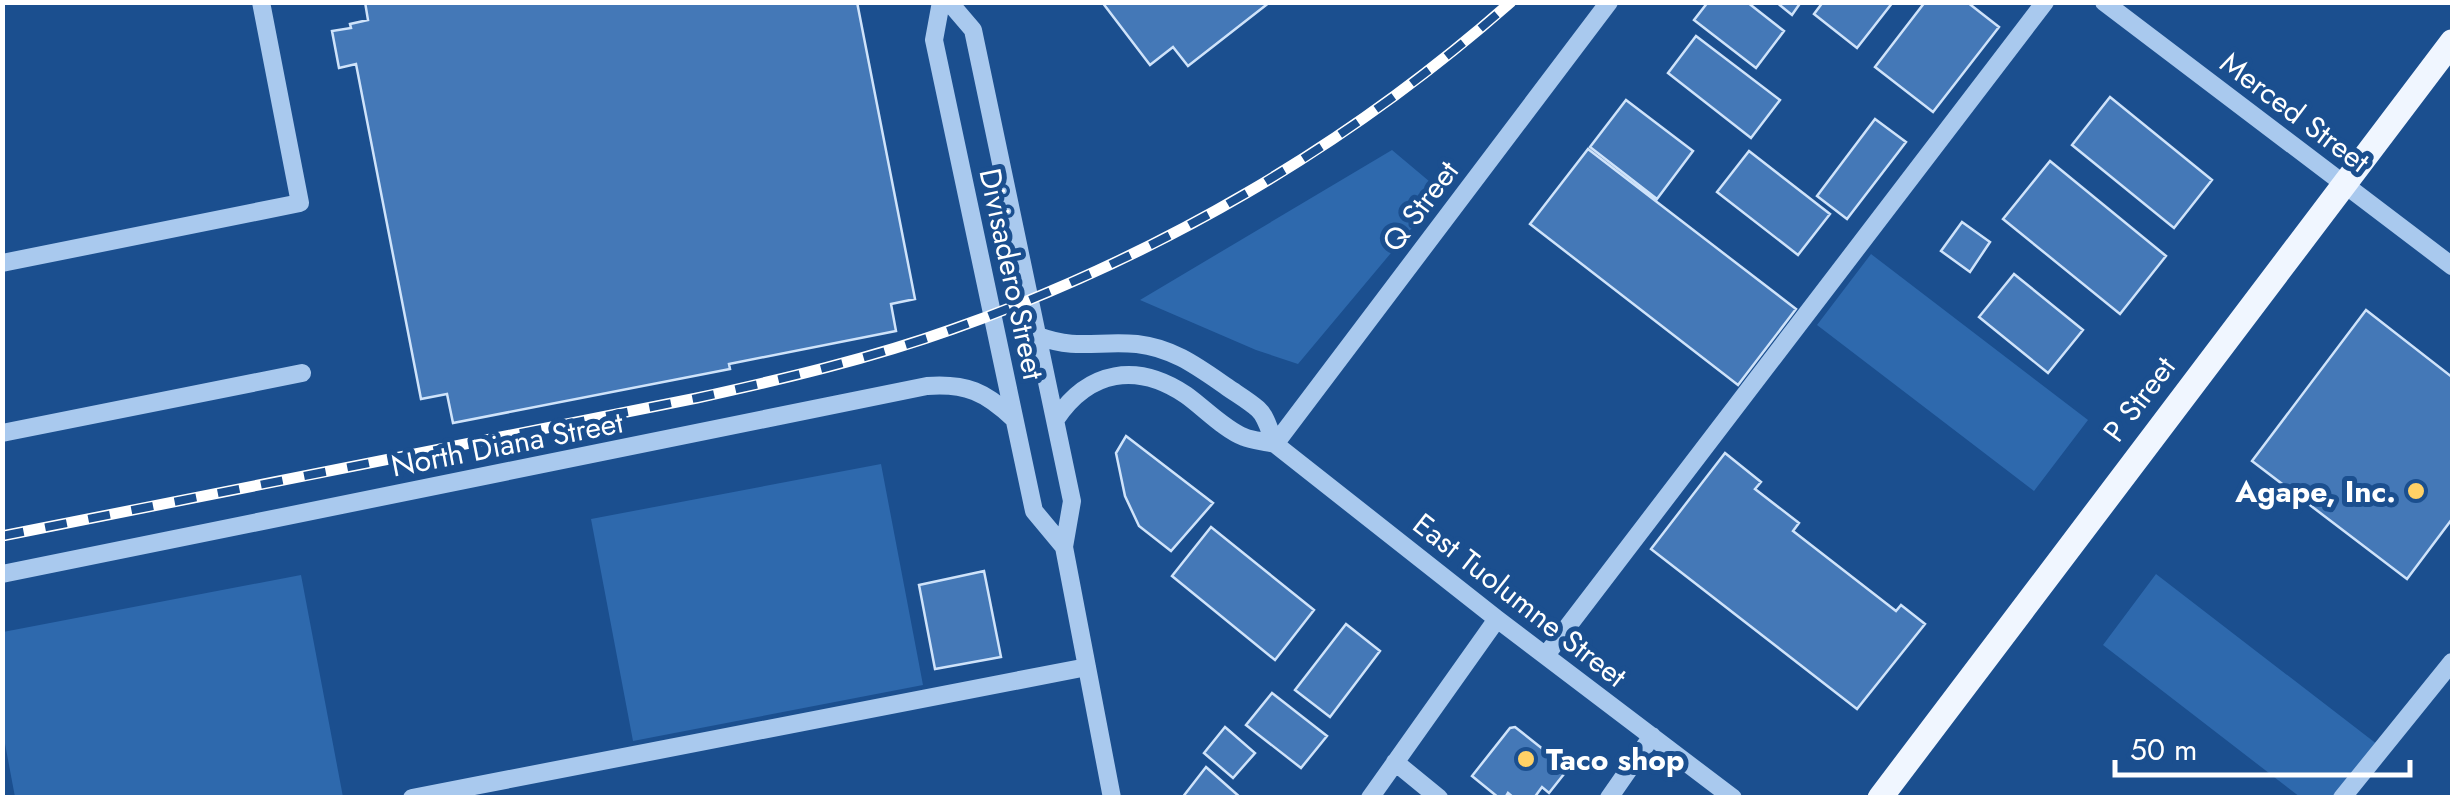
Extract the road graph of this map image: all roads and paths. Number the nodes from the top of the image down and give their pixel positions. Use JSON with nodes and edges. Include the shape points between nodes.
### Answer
{"nodes":[{"id":1,"x":261,"y":2,"type":"edge"},
{"id":2,"x":940,"y":2,"type":"edge"},
{"id":3,"x":949,"y":2,"type":"edge"},
{"id":4,"x":1609,"y":2,"type":"edge"},
{"id":5,"x":2045,"y":2,"type":"edge"},
{"id":6,"x":2104,"y":2,"type":"edge"},
{"id":7,"x":2452,"y":42,"type":"edge"},
{"id":8,"x":2344,"y":183,"type":"junction"},
{"id":9,"x":2,"y":263,"type":"edge"},
{"id":10,"x":2452,"y":266,"type":"edge"},
{"id":11,"x":1038,"y":336,"type":"junction"},
{"id":12,"x":302,"y":372,"type":"dead end"},
{"id":13,"x":1014,"y":418,"type":"junction"},
{"id":14,"x":1056,"y":419,"type":"junction"},
{"id":15,"x":2,"y":434,"type":"edge"},
{"id":16,"x":1274,"y":444,"type":"junction"},
{"id":17,"x":1064,"y":547,"type":"junction"},
{"id":18,"x":2,"y":574,"type":"edge"},
{"id":19,"x":1497,"y":619,"type":"junction"},
{"id":20,"x":1546,"y":655,"type":"junction"},
{"id":21,"x":2452,"y":662,"type":"edge"},
{"id":22,"x":1087,"y":667,"type":"junction"},
{"id":23,"x":1652,"y":736,"type":"junction"},
{"id":24,"x":1395,"y":762,"type":"junction"},
{"id":25,"x":412,"y":798,"type":"edge"},
{"id":26,"x":1112,"y":798,"type":"edge"},
{"id":27,"x":1370,"y":798,"type":"edge"},
{"id":28,"x":1438,"y":798,"type":"edge"},
{"id":29,"x":1609,"y":798,"type":"edge"},
{"id":30,"x":1733,"y":798,"type":"edge"},
{"id":31,"x":1880,"y":798,"type":"edge"},
{"id":32,"x":2342,"y":798,"type":"edge"}],
"edges":[{"from":1,"to":9,"type":"street","via":[[300,204]]},
{"from":2,"to":13,"type":"street","name":"Divisadero Street","via":[[934,40]]},
{"from":3,"to":11,"type":"street","name":"Divisadero Street","via":[[974,30]]},
{"from":4,"to":16,"type":"street","name":"Q Street"},
{"from":5,"to":20,"type":"street"},
{"from":6,"to":8,"type":"street","name":"Merced Street"},
{"from":7,"to":8,"type":"main road","name":"P Street"},
{"from":8,"to":10,"type":"street","name":"Merced Street"},
{"from":8,"to":31,"type":"main road","name":"P Street"},
{"from":11,"to":14,"type":"street","name":"Divisadero Street"},
{"from":11,"to":16,"type":"street","name":"East Tuolumne Street","via":[[1072,346],[1142,344],[1187,359],[1262,411]]},
{"from":12,"to":15,"type":"street"},
{"from":13,"to":17,"type":"street","name":"Divisadero Street","via":[[1034,511]]},
{"from":13,"to":18,"type":"street","name":"North Diana Street","via":[[966,387],[927,386]]},
{"from":14,"to":16,"type":"street","name":"East Tuolumne Street","via":[[1086,386],[1130,375],[1181,392],[1242,436]]},
{"from":14,"to":17,"type":"street","name":"Divisadero Street","via":[[1072,500]]},
{"from":16,"to":19,"type":"street","name":"East Tuolumne Street"},
{"from":17,"to":22,"type":"street","name":"Divisadero Street"},
{"from":19,"to":20,"type":"street","name":"East Tuolumne Street"},
{"from":19,"to":24,"type":"street"},
{"from":20,"to":23,"type":"street","name":"East Tuolumne Street"},
{"from":21,"to":32,"type":"street"},
{"from":22,"to":25,"type":"street"},
{"from":22,"to":26,"type":"street","name":"Divisadero Street"},
{"from":23,"to":29,"type":"street"},
{"from":23,"to":30,"type":"street","name":"East Tuolumne Street"},
{"from":24,"to":27,"type":"street"},
{"from":24,"to":28,"type":"street"}]}
